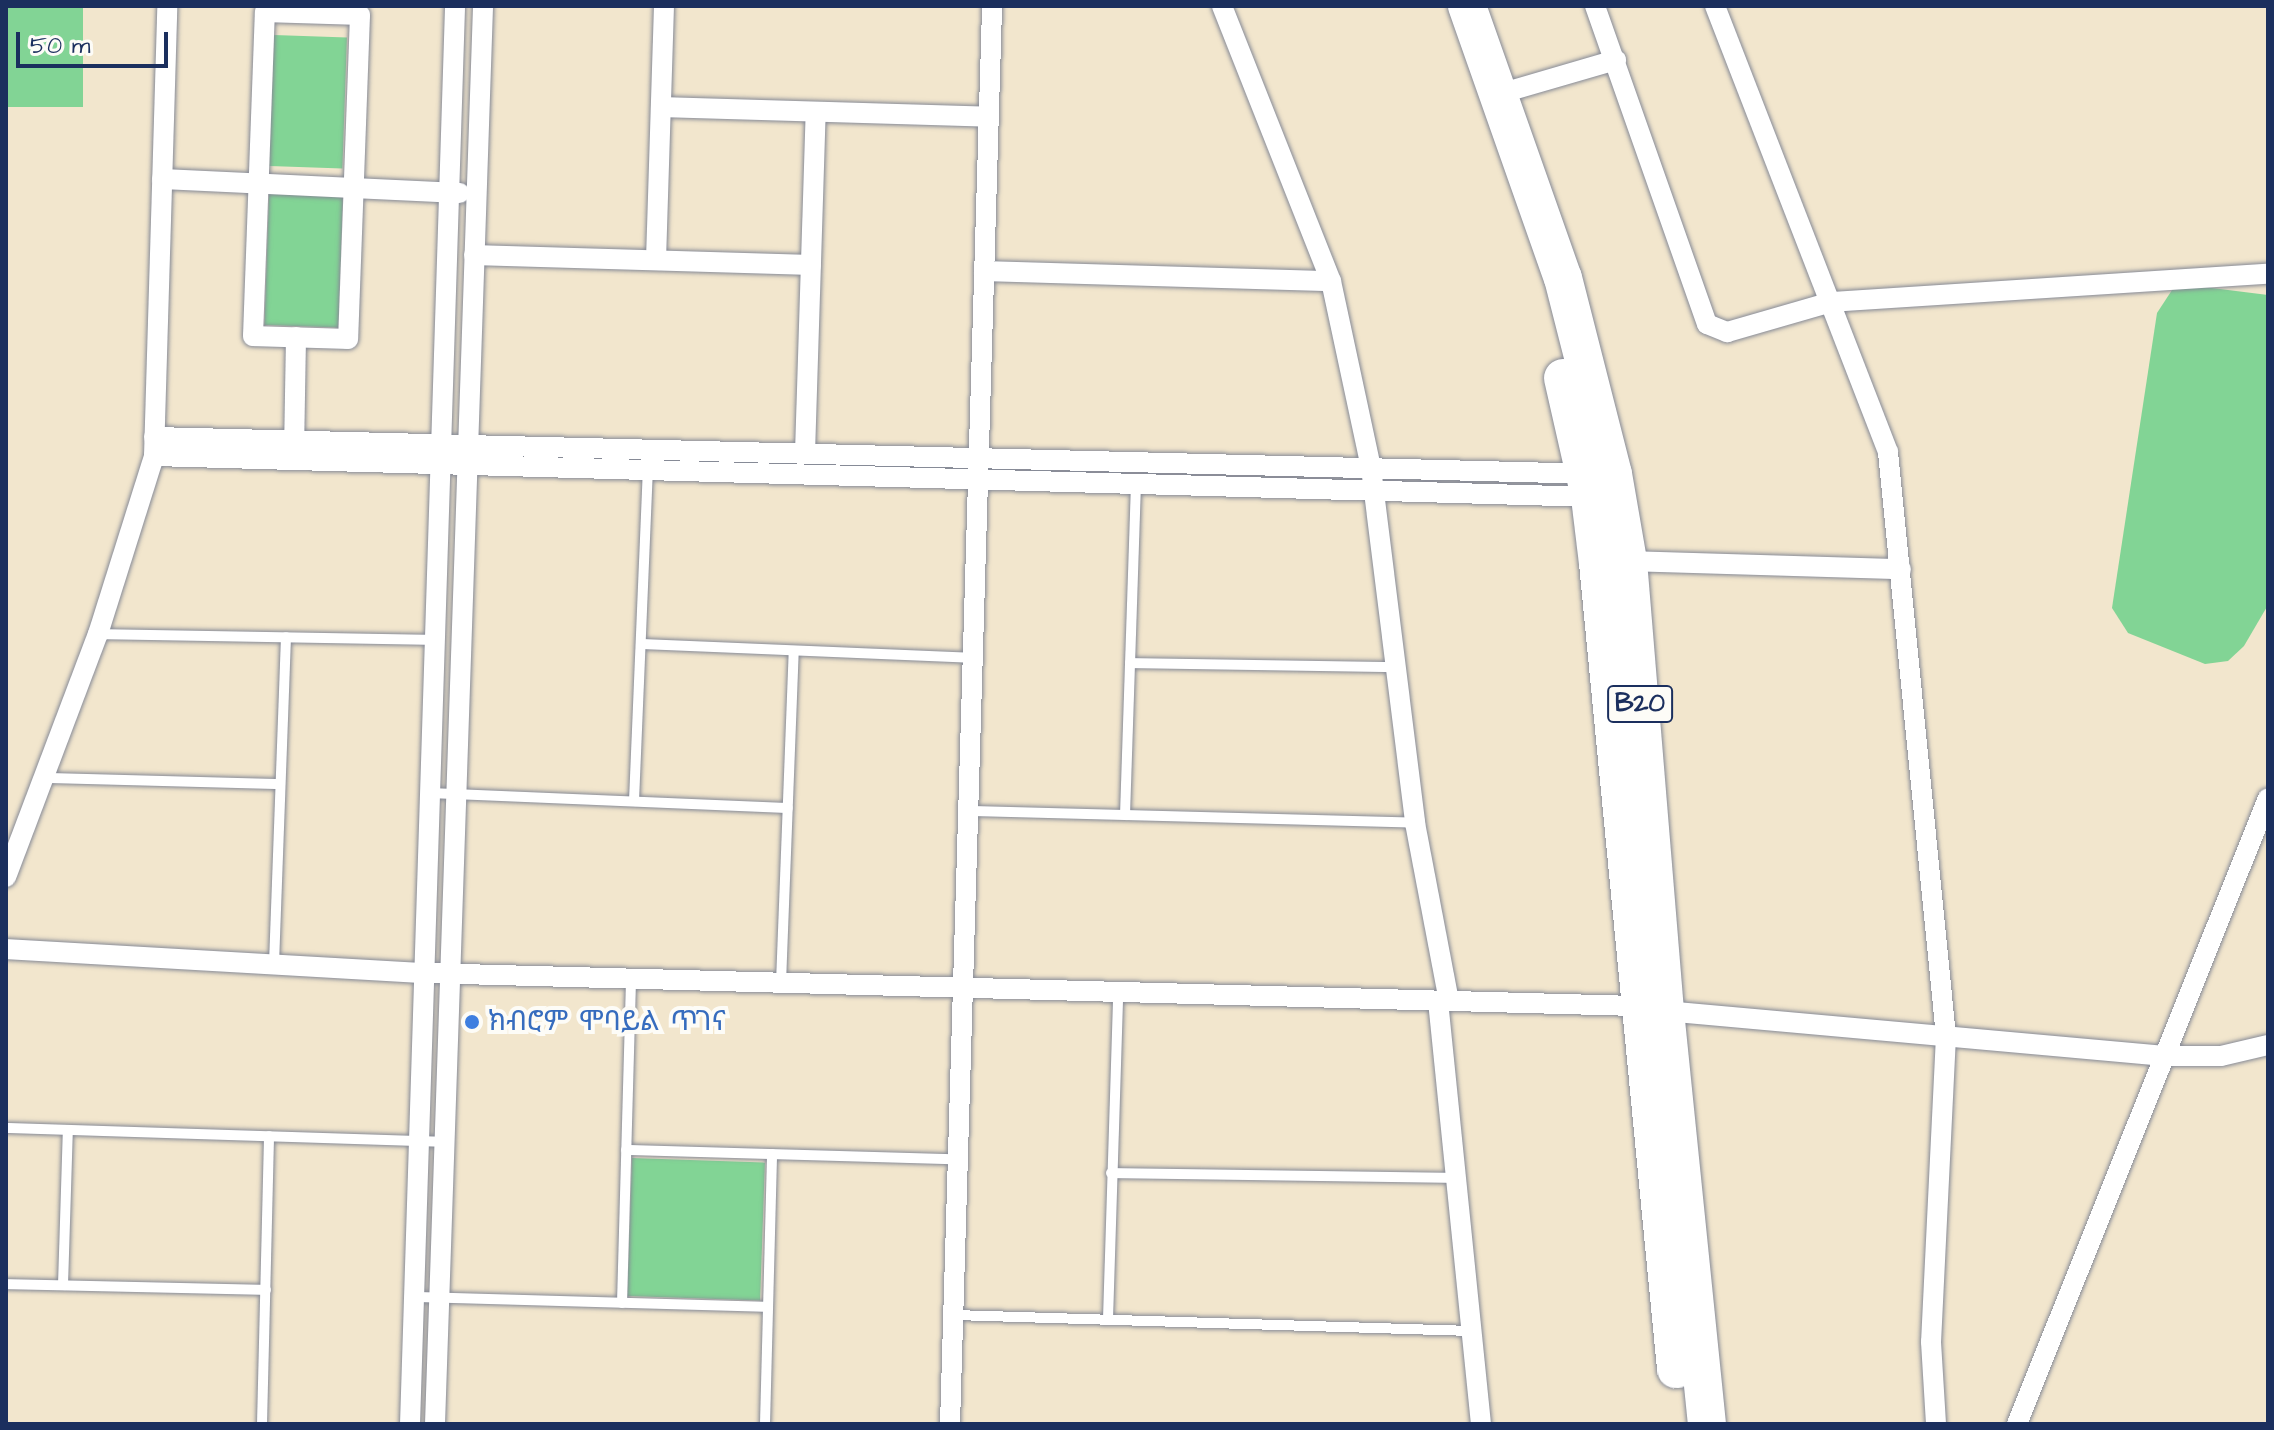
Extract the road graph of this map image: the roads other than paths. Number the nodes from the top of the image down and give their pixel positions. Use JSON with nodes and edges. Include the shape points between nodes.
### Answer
{"nodes":[{"id":1,"x":167,"y":6,"type":"edge"},
{"id":2,"x":455,"y":6,"type":"edge"},
{"id":3,"x":483,"y":6,"type":"edge"},
{"id":4,"x":664,"y":6,"type":"edge"},
{"id":5,"x":992,"y":6,"type":"edge"},
{"id":6,"x":1222,"y":6,"type":"edge"},
{"id":7,"x":1445,"y":6,"type":"edge"},
{"id":8,"x":1467,"y":6,"type":"edge"},
{"id":9,"x":1595,"y":6,"type":"edge"},
{"id":10,"x":1715,"y":6,"type":"edge"},
{"id":11,"x":312,"y":10,"type":"edge"},
{"id":12,"x":1616,"y":60,"type":"junction"},
{"id":13,"x":1499,"y":94,"type":"junction"},
{"id":14,"x":661,"y":107,"type":"junction"},
{"id":15,"x":816,"y":112,"type":"junction"},
{"id":16,"x":989,"y":117,"type":"junction"},
{"id":17,"x":162,"y":179,"type":"junction"},
{"id":18,"x":259,"y":184,"type":"junction"},
{"id":19,"x":354,"y":188,"type":"junction"},
{"id":20,"x":449,"y":192,"type":"junction"},
{"id":21,"x":476,"y":194,"type":"junction"},
{"id":22,"x":474,"y":255,"type":"junction"},
{"id":23,"x":656,"y":260,"type":"junction"},
{"id":24,"x":811,"y":265,"type":"junction"},
{"id":25,"x":984,"y":271,"type":"junction"},
{"id":26,"x":2268,"y":274,"type":"edge"},
{"id":27,"x":1331,"y":281,"type":"junction"},
{"id":28,"x":1831,"y":302,"type":"junction"},
{"id":29,"x":296,"y":337,"type":"junction"},
{"id":30,"x":154,"y":446,"type":"junction"},
{"id":31,"x":294,"y":450,"type":"junction"},
{"id":32,"x":805,"y":453,"type":"junction"},
{"id":33,"x":441,"y":454,"type":"junction"},
{"id":34,"x":468,"y":455,"type":"junction"},
{"id":35,"x":978,"y":458,"type":"junction"},
{"id":36,"x":1136,"y":462,"type":"junction"},
{"id":37,"x":1371,"y":468,"type":"junction"},
{"id":38,"x":648,"y":470,"type":"junction"},
{"id":39,"x":978,"y":479,"type":"junction"},
{"id":40,"x":1136,"y":484,"type":"junction"},
{"id":41,"x":1601,"y":486,"type":"junction"},
{"id":42,"x":1371,"y":491,"type":"junction"},
{"id":43,"x":1628,"y":561,"type":"junction"},
{"id":44,"x":1901,"y":569,"type":"junction"},
{"id":45,"x":98,"y":634,"type":"junction"},
{"id":46,"x":286,"y":637,"type":"junction"},
{"id":47,"x":435,"y":640,"type":"junction"},
{"id":48,"x":641,"y":644,"type":"junction"},
{"id":49,"x":794,"y":651,"type":"junction"},
{"id":50,"x":972,"y":658,"type":"junction"},
{"id":51,"x":1130,"y":663,"type":"junction"},
{"id":52,"x":1395,"y":667,"type":"junction"},
{"id":53,"x":45,"y":778,"type":"junction"},
{"id":54,"x":280,"y":784,"type":"junction"},
{"id":55,"x":429,"y":793,"type":"junction"},
{"id":56,"x":456,"y":794,"type":"junction"},
{"id":57,"x":2268,"y":798,"type":"edge"},
{"id":58,"x":634,"y":801,"type":"junction"},
{"id":59,"x":788,"y":808,"type":"junction"},
{"id":60,"x":968,"y":811,"type":"junction"},
{"id":61,"x":1125,"y":815,"type":"junction"},
{"id":62,"x":1415,"y":823,"type":"junction"},
{"id":63,"x":6,"y":877,"type":"edge"},
{"id":64,"x":6,"y":949,"type":"edge"},
{"id":65,"x":274,"y":964,"type":"junction"},
{"id":66,"x":424,"y":973,"type":"junction"},
{"id":67,"x":450,"y":973,"type":"junction"},
{"id":68,"x":631,"y":978,"type":"junction"},
{"id":69,"x":781,"y":983,"type":"junction"},
{"id":70,"x":963,"y":988,"type":"junction"},
{"id":71,"x":1118,"y":992,"type":"junction"},
{"id":72,"x":1443,"y":1001,"type":"junction"},
{"id":73,"x":1651,"y":1009,"type":"junction"},
{"id":74,"x":1946,"y":1036,"type":"junction"},
{"id":75,"x":2268,"y":1045,"type":"edge"},
{"id":76,"x":2165,"y":1056,"type":"junction"},
{"id":77,"x":6,"y":1128,"type":"edge"},
{"id":78,"x":68,"y":1130,"type":"junction"},
{"id":79,"x":269,"y":1136,"type":"junction"},
{"id":80,"x":419,"y":1141,"type":"junction"},
{"id":81,"x":444,"y":1142,"type":"junction"},
{"id":82,"x":626,"y":1150,"type":"junction"},
{"id":83,"x":772,"y":1154,"type":"junction"},
{"id":84,"x":957,"y":1159,"type":"junction"},
{"id":85,"x":1111,"y":1173,"type":"junction"},
{"id":86,"x":1457,"y":1178,"type":"junction"},
{"id":87,"x":6,"y":1284,"type":"edge"},
{"id":88,"x":63,"y":1285,"type":"junction"},
{"id":89,"x":266,"y":1290,"type":"junction"},
{"id":90,"x":414,"y":1297,"type":"junction"},
{"id":91,"x":1682,"y":1297,"type":"junction"},
{"id":92,"x":439,"y":1298,"type":"junction"},
{"id":93,"x":622,"y":1303,"type":"junction"},
{"id":94,"x":768,"y":1307,"type":"junction"},
{"id":95,"x":954,"y":1315,"type":"junction"},
{"id":96,"x":1108,"y":1319,"type":"junction"},
{"id":97,"x":1473,"y":1331,"type":"junction"},
{"id":98,"x":262,"y":1424,"type":"edge"},
{"id":99,"x":410,"y":1424,"type":"edge"},
{"id":100,"x":435,"y":1424,"type":"edge"},
{"id":101,"x":765,"y":1424,"type":"edge"},
{"id":102,"x":950,"y":1424,"type":"edge"},
{"id":103,"x":1481,"y":1424,"type":"edge"},
{"id":104,"x":1681,"y":1424,"type":"edge"},
{"id":105,"x":1707,"y":1424,"type":"edge"},
{"id":106,"x":1936,"y":1424,"type":"edge"},
{"id":107,"x":2017,"y":1424,"type":"edge"}],
"edges":[{"from":1,"to":17,"type":"street"},
{"from":2,"to":20,"type":"street"},
{"from":3,"to":21,"type":"street"},
{"from":4,"to":14,"type":"street"},
{"from":5,"to":16,"type":"street"},
{"from":6,"to":27,"type":"street"},
{"from":7,"to":41,"type":"highway","number":"B20"},
{"from":8,"to":13,"type":"highway","number":"B20"},
{"from":9,"to":12,"type":"street"},
{"from":10,"to":28,"type":"street"},
{"from":11,"to":18,"type":"street","via":[[265,12]]},
{"from":11,"to":19,"type":"street","via":[[360,15]]},
{"from":12,"to":13,"type":"street"},
{"from":12,"to":28,"type":"street","via":[[1707,324],[1727,332]]},
{"from":13,"to":41,"type":"highway","number":"B20","via":[[1563,278]]},
{"from":14,"to":15,"type":"street"},
{"from":14,"to":23,"type":"street"},
{"from":15,"to":16,"type":"street"},
{"from":15,"to":24,"type":"street"},
{"from":16,"to":25,"type":"street"},
{"from":17,"to":18,"type":"street"},
{"from":17,"to":30,"type":"street"},
{"from":18,"to":19,"type":"street"},
{"from":18,"to":29,"type":"street","via":[[253,336]]},
{"from":19,"to":20,"type":"street"},
{"from":19,"to":29,"type":"street","via":[[348,339]]},
{"from":20,"to":21,"type":"street"},
{"from":20,"to":33,"type":"street"},
{"from":21,"to":22,"type":"street"},
{"from":22,"to":23,"type":"street"},
{"from":22,"to":34,"type":"street"},
{"from":23,"to":24,"type":"street"},
{"from":24,"to":32,"type":"street"},
{"from":25,"to":27,"type":"street"},
{"from":25,"to":35,"type":"street"},
{"from":26,"to":28,"type":"street"},
{"from":27,"to":37,"type":"street"},
{"from":28,"to":44,"type":"street","via":[[1888,452]]},
{"from":29,"to":31,"type":"street"},
{"from":30,"to":31,"type":"street"},
{"from":30,"to":45,"type":"street"},
{"from":31,"to":33,"type":"street"},
{"from":32,"to":34,"type":"street"},
{"from":32,"to":35,"type":"street"},
{"from":33,"to":34,"type":"street"},
{"from":33,"to":47,"type":"street"},
{"from":34,"to":38,"type":"street"},
{"from":34,"to":56,"type":"street"},
{"from":35,"to":36,"type":"street"},
{"from":35,"to":39,"type":"street"},
{"from":36,"to":37,"type":"street"},
{"from":36,"to":40,"type":"lane"},
{"from":37,"to":41,"type":"street"},
{"from":37,"to":42,"type":"street"},
{"from":38,"to":39,"type":"street"},
{"from":38,"to":48,"type":"lane"},
{"from":39,"to":40,"type":"street"},
{"from":39,"to":50,"type":"street"},
{"from":40,"to":42,"type":"street"},
{"from":40,"to":51,"type":"lane"},
{"from":41,"to":42,"type":"street"},
{"from":41,"to":43,"type":"highway","number":"B20"},
{"from":41,"to":73,"type":"highway","number":"B20"},
{"from":42,"to":52,"type":"street"},
{"from":43,"to":44,"type":"street"},
{"from":43,"to":73,"type":"highway","number":"B20"},
{"from":44,"to":74,"type":"street"},
{"from":45,"to":46,"type":"lane"},
{"from":45,"to":53,"type":"street"},
{"from":46,"to":47,"type":"lane"},
{"from":46,"to":54,"type":"lane"},
{"from":47,"to":55,"type":"street"},
{"from":48,"to":49,"type":"lane"},
{"from":48,"to":58,"type":"lane"},
{"from":49,"to":50,"type":"lane"},
{"from":49,"to":59,"type":"lane"},
{"from":50,"to":60,"type":"street"},
{"from":51,"to":52,"type":"lane"},
{"from":51,"to":61,"type":"lane"},
{"from":52,"to":62,"type":"street"},
{"from":53,"to":54,"type":"lane"},
{"from":53,"to":63,"type":"street"},
{"from":54,"to":65,"type":"lane"},
{"from":55,"to":56,"type":"lane"},
{"from":55,"to":66,"type":"street"},
{"from":56,"to":58,"type":"lane"},
{"from":56,"to":67,"type":"street"},
{"from":57,"to":76,"type":"street"},
{"from":58,"to":59,"type":"lane"},
{"from":59,"to":69,"type":"lane"},
{"from":60,"to":61,"type":"lane"},
{"from":60,"to":70,"type":"street"},
{"from":61,"to":62,"type":"lane"},
{"from":62,"to":72,"type":"street"},
{"from":64,"to":65,"type":"street"},
{"from":65,"to":66,"type":"street"},
{"from":66,"to":67,"type":"street"},
{"from":66,"to":80,"type":"street"},
{"from":67,"to":68,"type":"street"},
{"from":67,"to":81,"type":"street"},
{"from":68,"to":69,"type":"street"},
{"from":68,"to":82,"type":"lane"},
{"from":69,"to":70,"type":"street"},
{"from":70,"to":71,"type":"street"},
{"from":70,"to":84,"type":"street"},
{"from":71,"to":72,"type":"street"},
{"from":71,"to":85,"type":"lane"},
{"from":72,"to":73,"type":"street"},
{"from":72,"to":86,"type":"street"},
{"from":73,"to":74,"type":"street"},
{"from":73,"to":91,"type":"highway","number":"B20"},
{"from":74,"to":76,"type":"street"},
{"from":74,"to":106,"type":"street","via":[[1931,1342]]},
{"from":75,"to":76,"type":"street","via":[[2221,1056]]},
{"from":76,"to":107,"type":"street"},
{"from":77,"to":78,"type":"lane"},
{"from":78,"to":79,"type":"lane"},
{"from":78,"to":88,"type":"lane"},
{"from":79,"to":80,"type":"lane"},
{"from":79,"to":89,"type":"lane"},
{"from":80,"to":81,"type":"lane"},
{"from":80,"to":90,"type":"street"},
{"from":81,"to":92,"type":"street"},
{"from":82,"to":83,"type":"lane"},
{"from":82,"to":93,"type":"lane"},
{"from":83,"to":84,"type":"lane"},
{"from":83,"to":94,"type":"lane"},
{"from":84,"to":95,"type":"street"},
{"from":85,"to":86,"type":"lane"},
{"from":85,"to":96,"type":"lane"},
{"from":86,"to":97,"type":"street"},
{"from":87,"to":88,"type":"lane"},
{"from":88,"to":89,"type":"lane"},
{"from":89,"to":98,"type":"lane"},
{"from":90,"to":92,"type":"lane"},
{"from":90,"to":99,"type":"street"},
{"from":91,"to":104,"type":"highway","number":"B20"},
{"from":91,"to":105,"type":"highway","number":"B20"},
{"from":92,"to":93,"type":"lane"},
{"from":92,"to":100,"type":"street"},
{"from":93,"to":94,"type":"lane"},
{"from":94,"to":101,"type":"lane"},
{"from":95,"to":96,"type":"lane"},
{"from":95,"to":102,"type":"street"},
{"from":96,"to":97,"type":"lane"},
{"from":97,"to":103,"type":"street"}]}
